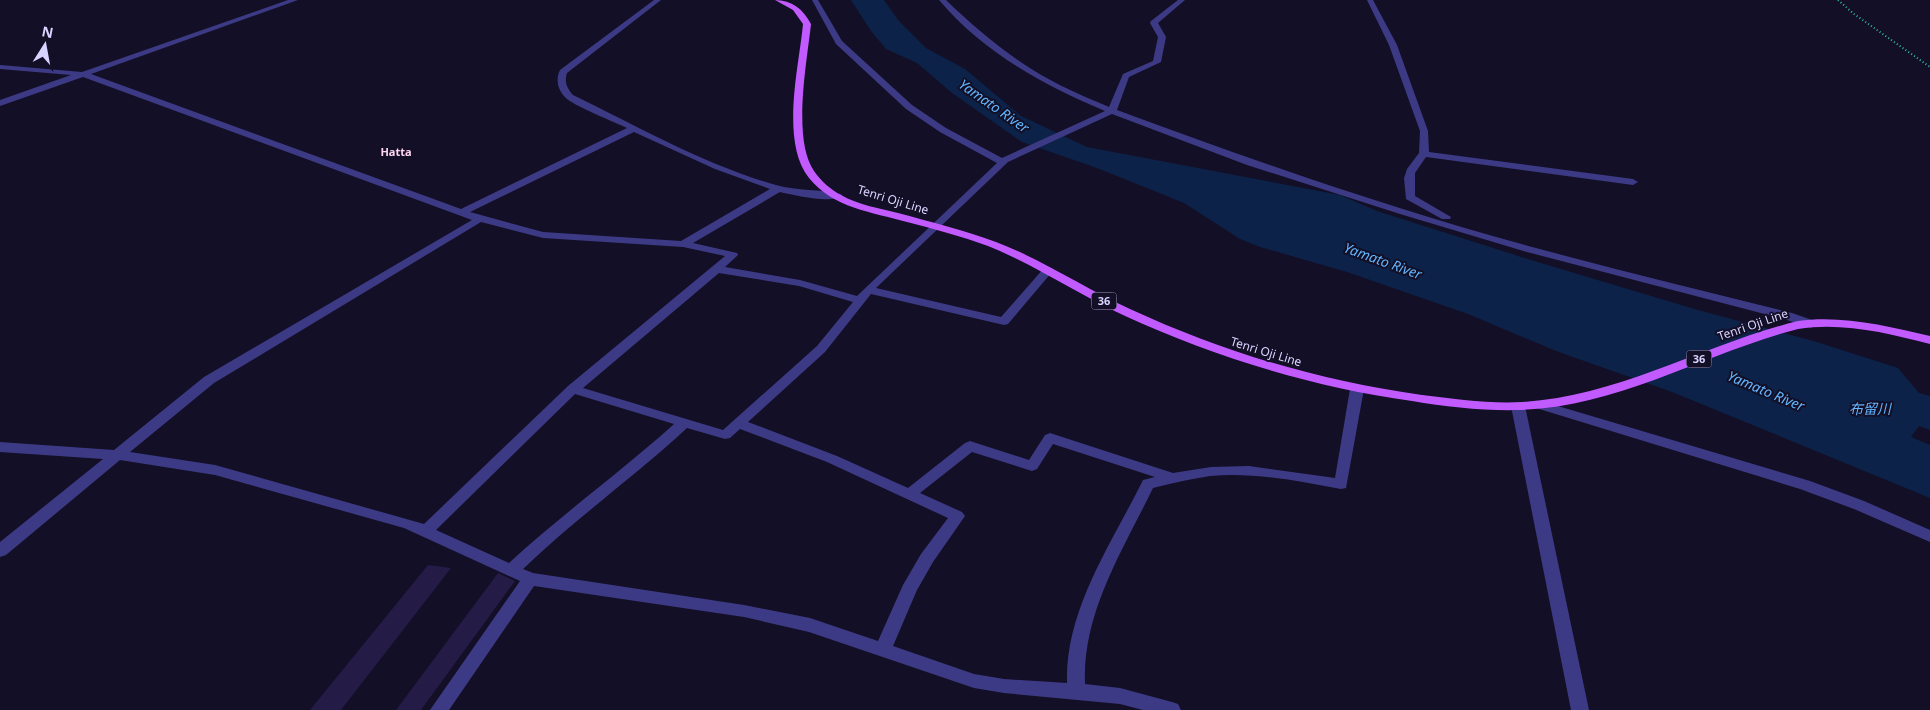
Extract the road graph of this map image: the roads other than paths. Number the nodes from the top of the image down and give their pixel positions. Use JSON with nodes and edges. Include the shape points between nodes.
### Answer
{"nodes":[{"id":1,"x":295,"y":0,"type":"edge"},
{"id":2,"x":658,"y":0,"type":"edge"},
{"id":3,"x":778,"y":0,"type":"edge"},
{"id":4,"x":815,"y":0,"type":"edge"},
{"id":5,"x":942,"y":0,"type":"edge"},
{"id":6,"x":1182,"y":0,"type":"edge"},
{"id":7,"x":1370,"y":0,"type":"edge"},
{"id":8,"x":0,"y":67,"type":"edge"},
{"id":9,"x":83,"y":74,"type":"junction"},
{"id":10,"x":0,"y":103,"type":"edge"},
{"id":11,"x":1110,"y":112,"type":"junction"},
{"id":12,"x":634,"y":129,"type":"junction"},
{"id":13,"x":1424,"y":154,"type":"junction"},
{"id":14,"x":1004,"y":161,"type":"junction"},
{"id":15,"x":1633,"y":182,"type":"dead end"},
{"id":16,"x":778,"y":189,"type":"junction"},
{"id":17,"x":837,"y":196,"type":"junction"},
{"id":18,"x":462,"y":212,"type":"junction"},
{"id":19,"x":480,"y":219,"type":"junction"},
{"id":20,"x":935,"y":226,"type":"junction"},
{"id":21,"x":1482,"y":234,"type":"junction"},
{"id":22,"x":683,"y":244,"type":"junction"},
{"id":23,"x":717,"y":269,"type":"junction"},
{"id":24,"x":1048,"y":270,"type":"junction"},
{"id":25,"x":864,"y":295,"type":"junction"},
{"id":26,"x":1804,"y":324,"type":"junction"},
{"id":27,"x":1930,"y":340,"type":"edge"},
{"id":28,"x":574,"y":389,"type":"junction"},
{"id":29,"x":1357,"y":389,"type":"junction"},
{"id":30,"x":1541,"y":405,"type":"junction"},
{"id":31,"x":1518,"y":406,"type":"junction"},
{"id":32,"x":685,"y":422,"type":"junction"},
{"id":33,"x":738,"y":423,"type":"junction"},
{"id":34,"x":0,"y":447,"type":"edge"},
{"id":35,"x":116,"y":455,"type":"junction"},
{"id":36,"x":1173,"y":478,"type":"junction"},
{"id":37,"x":910,"y":494,"type":"junction"},
{"id":38,"x":426,"y":531,"type":"junction"},
{"id":39,"x":1930,"y":536,"type":"edge"},
{"id":40,"x":0,"y":551,"type":"edge"},
{"id":41,"x":511,"y":572,"type":"junction"},
{"id":42,"x":530,"y":579,"type":"junction"},
{"id":43,"x":883,"y":650,"type":"junction"},
{"id":44,"x":1076,"y":691,"type":"junction"},
{"id":45,"x":438,"y":710,"type":"edge"},
{"id":46,"x":1172,"y":710,"type":"edge"},
{"id":47,"x":1580,"y":710,"type":"edge"}],
"edges":[{"from":1,"to":9,"type":"street"},
{"from":2,"to":12,"type":"street","via":[[572,63],[560,81],[570,97]]},
{"from":3,"to":17,"type":"main road","name":"Tenri Oji Line","number":"36","via":[[803,14],[807,24],[798,135],[807,168],[818,182]]},
{"from":4,"to":14,"type":"street","via":[[839,42],[909,107],[943,130]]},
{"from":5,"to":11,"type":"street","via":[[976,33],[1030,72]]},
{"from":6,"to":11,"type":"street","via":[[1154,23],[1162,38],[1157,62],[1126,76]]},
{"from":7,"to":13,"type":"street","via":[[1393,45],[1424,131]]},
{"from":8,"to":9,"type":"street"},
{"from":9,"to":10,"type":"street"},
{"from":9,"to":18,"type":"street"},
{"from":11,"to":14,"type":"street"},
{"from":11,"to":21,"type":"street","via":[[1250,162]]},
{"from":12,"to":16,"type":"street","via":[[740,178]]},
{"from":12,"to":18,"type":"street"},
{"from":13,"to":15,"type":"street"},
{"from":13,"to":21,"type":"street","via":[[1410,169],[1410,197],[1431,211]]},
{"from":14,"to":20,"type":"street"},
{"from":16,"to":17,"type":"street"},
{"from":16,"to":22,"type":"street"},
{"from":17,"to":20,"type":"main road","name":"Tenri Oji Line","number":"36","via":[[867,208]]},
{"from":18,"to":19,"type":"street"},
{"from":19,"to":22,"type":"street","via":[[543,235]]},
{"from":19,"to":35,"type":"street","via":[[209,380]]},
{"from":20,"to":24,"type":"main road","name":"Tenri Oji Line","number":"36","via":[[992,244]]},
{"from":20,"to":25,"type":"street"},
{"from":21,"to":26,"type":"street","via":[[1531,250],[1788,316]]},
{"from":22,"to":23,"type":"street","via":[[733,255]]},
{"from":23,"to":25,"type":"street"},
{"from":23,"to":28,"type":"street"},
{"from":24,"to":25,"type":"street","via":[[1004,321]]},
{"from":24,"to":29,"type":"main road","name":"Tenri Oji Line","number":"36","via":[[1118,308],[1227,355]]},
{"from":25,"to":33,"type":"street","via":[[821,349]]},
{"from":26,"to":27,"type":"main road","name":"Tenri Oji Line","number":"36","via":[[1880,328]]},
{"from":26,"to":30,"type":"main road","name":"Tenri Oji Line","number":"36","via":[[1600,393]]},
{"from":28,"to":32,"type":"street"},
{"from":28,"to":38,"type":"street"},
{"from":29,"to":31,"type":"main road","name":"Tenri Oji Line","number":"36","via":[[1436,401]]},
{"from":29,"to":36,"type":"street","via":[[1341,484],[1240,470],[1193,473]]},
{"from":30,"to":31,"type":"main road","name":"Tenri Oji Line","number":"36"},
{"from":30,"to":39,"type":"street","via":[[1804,486],[1859,505]]},
{"from":31,"to":47,"type":"street"},
{"from":32,"to":33,"type":"street","via":[[725,434]]},
{"from":32,"to":41,"type":"street","via":[[640,464],[546,537]]},
{"from":33,"to":37,"type":"street","via":[[832,458]]},
{"from":34,"to":35,"type":"street"},
{"from":35,"to":38,"type":"street","via":[[215,470]]},
{"from":35,"to":40,"type":"street"},
{"from":36,"to":37,"type":"street","via":[[1050,438],[1032,466],[970,446]]},
{"from":36,"to":44,"type":"street","via":[[1148,484],[1095,593],[1082,627],[1075,659]]},
{"from":37,"to":43,"type":"street","via":[[957,516],[909,589]]},
{"from":38,"to":41,"type":"street"},
{"from":41,"to":42,"type":"street"},
{"from":42,"to":43,"type":"street","via":[[810,625]]},
{"from":42,"to":45,"type":"street"},
{"from":43,"to":44,"type":"street","via":[[974,680],[1004,686]]},
{"from":44,"to":46,"type":"street","via":[[1120,696]]}]}
